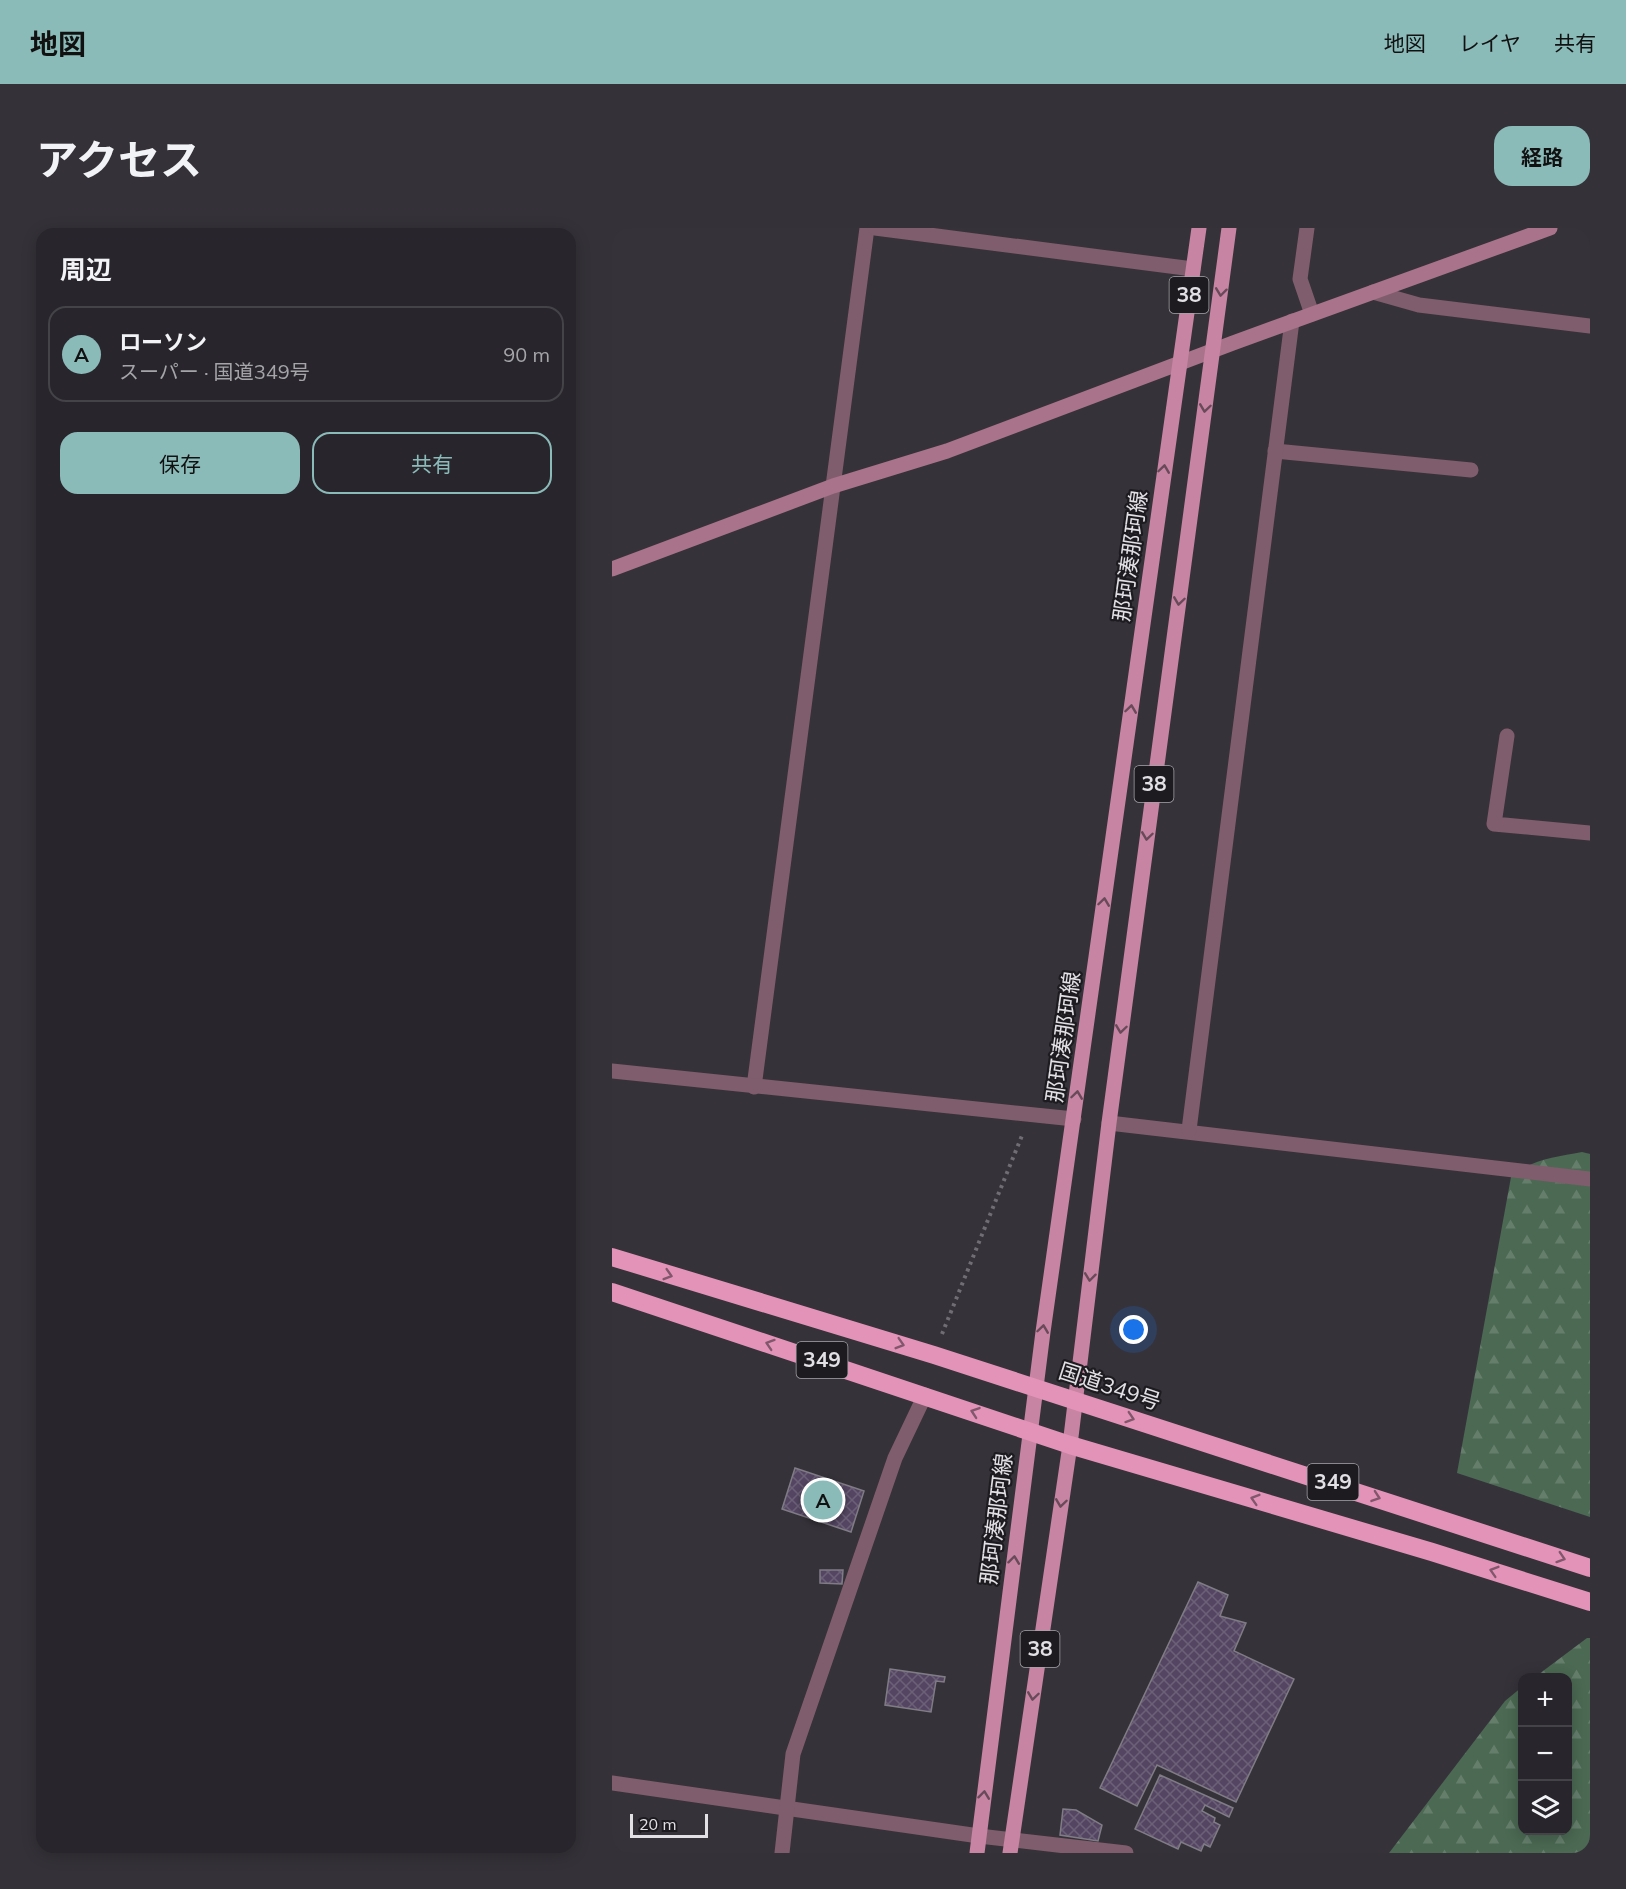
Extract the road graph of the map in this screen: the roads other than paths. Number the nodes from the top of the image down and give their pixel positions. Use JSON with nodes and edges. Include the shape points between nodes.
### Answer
{"nodes":[{"id":1,"x":867,"y":228,"type":"edge"},
{"id":2,"x":875,"y":228,"type":"edge"},
{"id":3,"x":1199,"y":228,"type":"edge"},
{"id":4,"x":1229,"y":228,"type":"edge"},
{"id":5,"x":1307,"y":228,"type":"edge"},
{"id":6,"x":1550,"y":228,"type":"edge"},
{"id":7,"x":1193,"y":269,"type":"junction"},
{"id":8,"x":1373,"y":292,"type":"junction"},
{"id":9,"x":1312,"y":314,"type":"junction"},
{"id":10,"x":1292,"y":321,"type":"junction"},
{"id":11,"x":1590,"y":326,"type":"edge"},
{"id":12,"x":1213,"y":350,"type":"junction"},
{"id":13,"x":1180,"y":363,"type":"junction"},
{"id":14,"x":1275,"y":451,"type":"junction"},
{"id":15,"x":1472,"y":470,"type":"dead end"},
{"id":16,"x":833,"y":486,"type":"junction"},
{"id":17,"x":612,"y":569,"type":"edge"},
{"id":18,"x":1507,"y":736,"type":"dead end"},
{"id":19,"x":1590,"y":833,"type":"edge"},
{"id":20,"x":612,"y":1071,"type":"edge"},
{"id":21,"x":754,"y":1087,"type":"junction"},
{"id":22,"x":1074,"y":1119,"type":"junction"},
{"id":23,"x":1109,"y":1123,"type":"junction"},
{"id":24,"x":1189,"y":1131,"type":"junction"},
{"id":25,"x":1590,"y":1179,"type":"edge"},
{"id":26,"x":612,"y":1257,"type":"edge"},
{"id":27,"x":612,"y":1292,"type":"edge"},
{"id":28,"x":1036,"y":1387,"type":"junction"},
{"id":29,"x":925,"y":1395,"type":"junction"},
{"id":30,"x":1075,"y":1401,"type":"junction"},
{"id":31,"x":1030,"y":1432,"type":"junction"},
{"id":32,"x":1070,"y":1445,"type":"junction"},
{"id":33,"x":1590,"y":1568,"type":"edge"},
{"id":34,"x":1590,"y":1602,"type":"edge"},
{"id":35,"x":612,"y":1783,"type":"edge"},
{"id":36,"x":786,"y":1808,"type":"junction"},
{"id":37,"x":980,"y":1836,"type":"junction"},
{"id":38,"x":1011,"y":1846,"type":"edge"},
{"id":39,"x":782,"y":1853,"type":"edge"},
{"id":40,"x":977,"y":1853,"type":"edge"},
{"id":41,"x":1126,"y":1853,"type":"edge"}],
"edges":[{"from":1,"to":16,"type":"street"},
{"from":2,"to":7,"type":"street"},
{"from":3,"to":7,"type":"main road","name":"那珂湊那珂線","number":"38"},
{"from":4,"to":12,"type":"main road","number":"38","one_way":true},
{"from":5,"to":9,"type":"street","via":[[1300,279]]},
{"from":6,"to":8,"type":"street"},
{"from":7,"to":13,"type":"main road","name":"那珂湊那珂線","number":"38"},
{"from":8,"to":9,"type":"street"},
{"from":8,"to":11,"type":"street","via":[[1419,305]]},
{"from":9,"to":10,"type":"street"},
{"from":10,"to":12,"type":"street"},
{"from":10,"to":14,"type":"street"},
{"from":12,"to":13,"type":"street"},
{"from":12,"to":23,"type":"main road","number":"38","one_way":true},
{"from":13,"to":16,"type":"street","via":[[947,451]]},
{"from":22,"to":13,"type":"main road","name":"那珂湊那珂線","number":"38","one_way":true},
{"from":14,"to":15,"type":"street"},
{"from":14,"to":24,"type":"street"},
{"from":16,"to":17,"type":"street"},
{"from":16,"to":21,"type":"street"},
{"from":18,"to":19,"type":"street","via":[[1494,824]]},
{"from":20,"to":21,"type":"street"},
{"from":21,"to":22,"type":"street"},
{"from":28,"to":22,"type":"main road","name":"那珂湊那珂線","number":"38","one_way":true},
{"from":23,"to":24,"type":"street"},
{"from":23,"to":30,"type":"main road","number":"38","one_way":true},
{"from":24,"to":25,"type":"street"},
{"from":26,"to":28,"type":"highway","name":"国道349号","number":"349","one_way":true},
{"from":29,"to":27,"type":"highway","number":"349","one_way":true},
{"from":28,"to":30,"type":"highway","name":"国道349号","number":"349"},
{"from":28,"to":31,"type":"main road","name":"那珂湊那珂線","number":"38"},
{"from":31,"to":29,"type":"highway","number":"349","one_way":true},
{"from":29,"to":36,"type":"street","via":[[895,1458],[793,1754]]},
{"from":30,"to":32,"type":"main road","number":"38"},
{"from":30,"to":33,"type":"highway","name":"国道349号","number":"349","one_way":true},
{"from":31,"to":32,"type":"highway","number":"349"},
{"from":37,"to":31,"type":"main road","name":"那珂湊那珂線","number":"38","one_way":true},
{"from":34,"to":32,"type":"highway","number":"349","one_way":true},
{"from":32,"to":38,"type":"main road","number":"38","one_way":true},
{"from":35,"to":36,"type":"street"},
{"from":36,"to":37,"type":"street"},
{"from":36,"to":39,"type":"street"},
{"from":37,"to":38,"type":"street"},
{"from":37,"to":40,"type":"main road","name":"那珂湊那珂線","number":"38"},
{"from":38,"to":41,"type":"street"}]}
